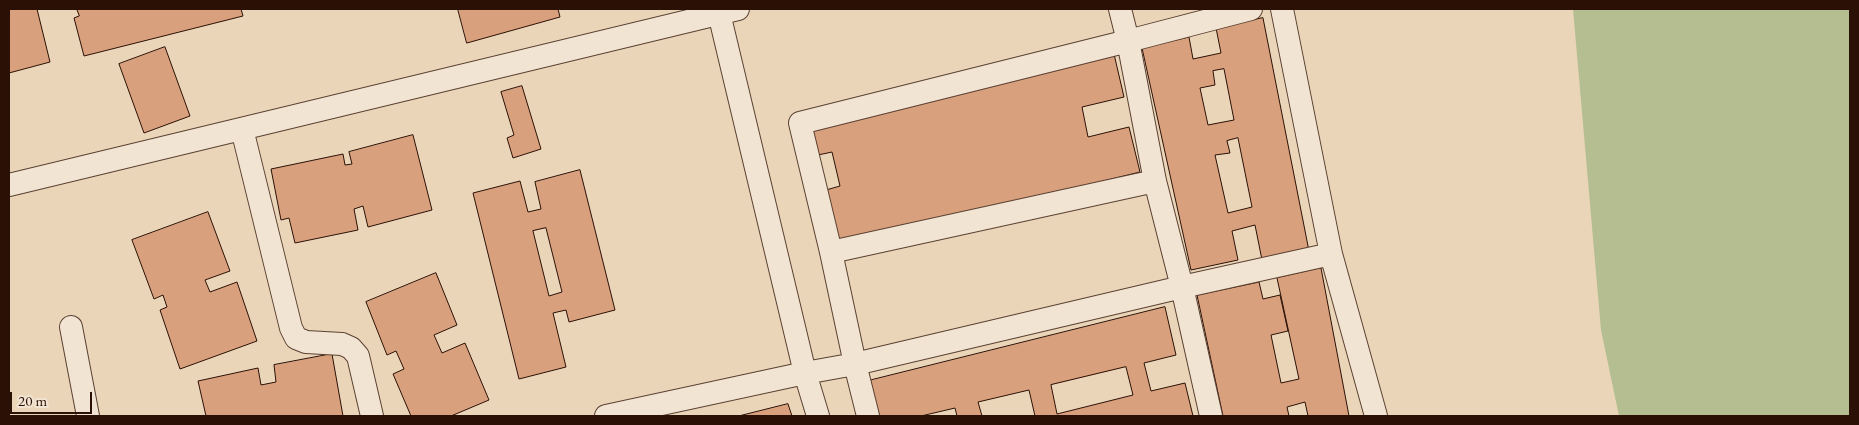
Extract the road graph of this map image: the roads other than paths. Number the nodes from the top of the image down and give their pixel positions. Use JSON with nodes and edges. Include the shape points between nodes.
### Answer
{"nodes":[{"id":1,"x":1120,"y":9,"type":"edge"},
{"id":2,"x":1251,"y":9,"type":"edge"},
{"id":3,"x":1282,"y":9,"type":"edge"},
{"id":4,"x":725,"y":10,"type":"edge"},
{"id":5,"x":1128,"y":41,"type":"junction"},
{"id":6,"x":242,"y":129,"type":"junction"},
{"id":7,"x":1155,"y":181,"type":"junction"},
{"id":8,"x":9,"y":186,"type":"edge"},
{"id":9,"x":831,"y":252,"type":"junction"},
{"id":10,"x":1331,"y":254,"type":"junction"},
{"id":11,"x":1182,"y":287,"type":"junction"},
{"id":12,"x":70,"y":328,"type":"dead end"},
{"id":13,"x":855,"y":364,"type":"junction"},
{"id":14,"x":805,"y":373,"type":"junction"},
{"id":15,"x":88,"y":416,"type":"edge"},
{"id":16,"x":372,"y":416,"type":"edge"},
{"id":17,"x":606,"y":416,"type":"edge"},
{"id":18,"x":818,"y":416,"type":"edge"},
{"id":19,"x":868,"y":416,"type":"edge"},
{"id":20,"x":1211,"y":416,"type":"edge"},
{"id":21,"x":1376,"y":416,"type":"edge"}],
"edges":[{"from":1,"to":5,"type":"street"},
{"from":2,"to":5,"type":"street"},
{"from":3,"to":10,"type":"street"},
{"from":4,"to":6,"type":"street"},
{"from":4,"to":14,"type":"street"},
{"from":5,"to":7,"type":"street"},
{"from":5,"to":9,"type":"street","via":[[800,122]]},
{"from":6,"to":8,"type":"street"},
{"from":6,"to":16,"type":"street","via":[[291,328],[296,338],[306,342],[342,344],[351,348],[358,356]]},
{"from":7,"to":9,"type":"street"},
{"from":7,"to":11,"type":"street"},
{"from":9,"to":13,"type":"street"},
{"from":10,"to":11,"type":"street"},
{"from":10,"to":21,"type":"street"},
{"from":11,"to":13,"type":"street"},
{"from":11,"to":20,"type":"street"},
{"from":12,"to":15,"type":"street"},
{"from":13,"to":14,"type":"street"},
{"from":13,"to":19,"type":"street"},
{"from":14,"to":17,"type":"street"},
{"from":14,"to":18,"type":"street"}]}
